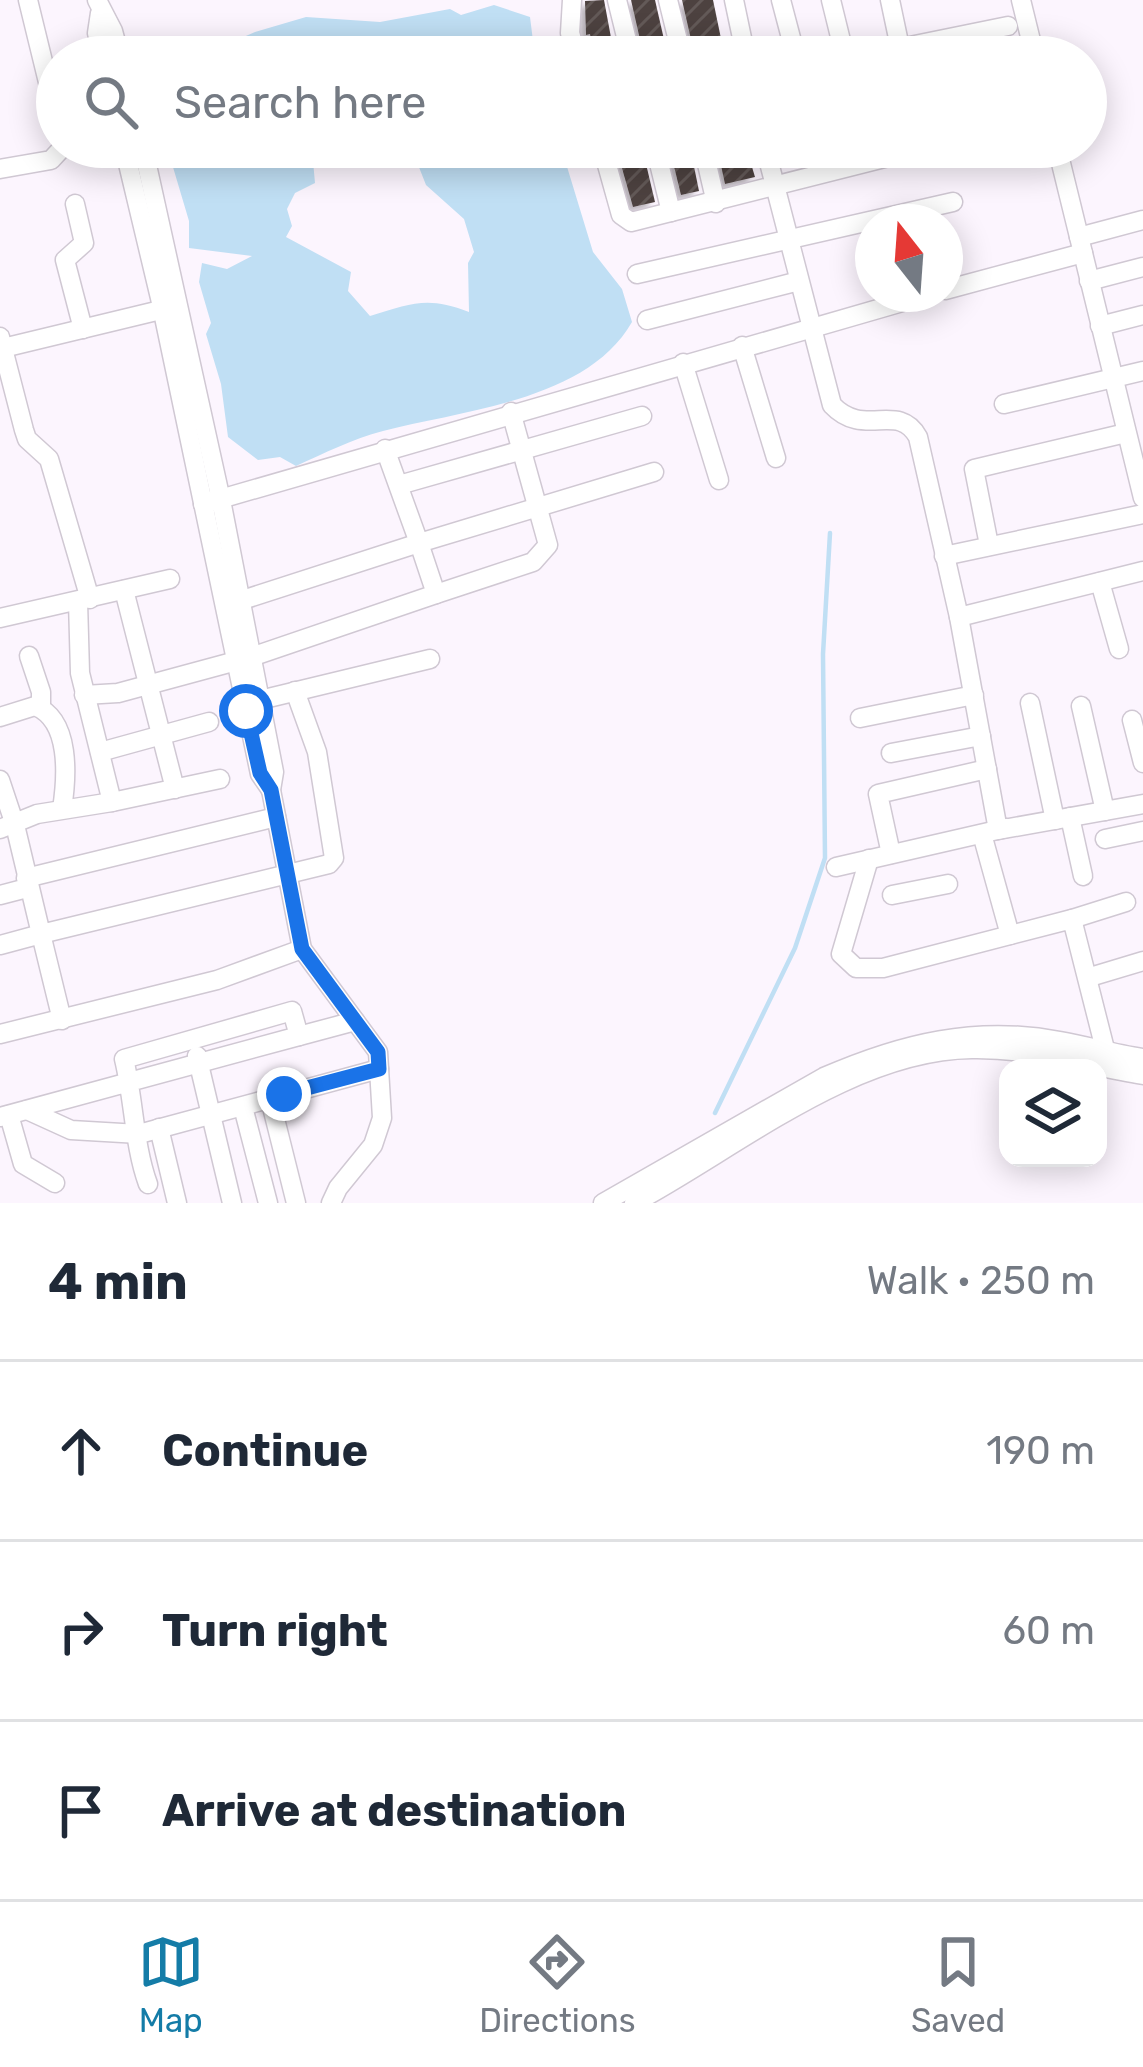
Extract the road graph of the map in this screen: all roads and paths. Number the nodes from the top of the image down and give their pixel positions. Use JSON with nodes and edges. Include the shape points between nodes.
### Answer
{"nodes":[{"id":1,"x":28,"y":0,"type":"edge"},
{"id":2,"x":572,"y":0,"type":"edge"},
{"id":3,"x":617,"y":0,"type":"edge"},
{"id":4,"x":668,"y":0,"type":"edge"},
{"id":5,"x":734,"y":0,"type":"edge"},
{"id":6,"x":781,"y":0,"type":"edge"},
{"id":7,"x":831,"y":0,"type":"edge"},
{"id":8,"x":890,"y":0,"type":"edge"},
{"id":9,"x":1021,"y":0,"type":"edge"},
{"id":10,"x":99,"y":6,"type":"edge"},
{"id":11,"x":1007,"y":26,"type":"dead end"},
{"id":12,"x":37,"y":36,"type":"edge"},
{"id":13,"x":98,"y":36,"type":"edge"},
{"id":14,"x":114,"y":36,"type":"edge"},
{"id":15,"x":571,"y":36,"type":"edge"},
{"id":16,"x":626,"y":36,"type":"edge"},
{"id":17,"x":677,"y":36,"type":"edge"},
{"id":18,"x":742,"y":36,"type":"edge"},
{"id":19,"x":790,"y":36,"type":"edge"},
{"id":20,"x":840,"y":36,"type":"edge"},
{"id":21,"x":898,"y":36,"type":"edge"},
{"id":22,"x":966,"y":36,"type":"edge"},
{"id":23,"x":1030,"y":36,"type":"edge"},
{"id":24,"x":36,"y":163,"type":"edge"},
{"id":25,"x":130,"y":168,"type":"edge"},
{"id":26,"x":147,"y":168,"type":"edge"},
{"id":27,"x":608,"y":168,"type":"edge"},
{"id":28,"x":660,"y":168,"type":"edge"},
{"id":29,"x":708,"y":168,"type":"edge"},
{"id":30,"x":770,"y":168,"type":"edge"},
{"id":31,"x":848,"y":168,"type":"edge"},
{"id":32,"x":1062,"y":168,"type":"edge"},
{"id":33,"x":0,"y":169,"type":"edge"},
{"id":34,"x":775,"y":188,"type":"junction"},
{"id":35,"x":716,"y":202,"type":"junction"},
{"id":36,"x":953,"y":202,"type":"dead end"},
{"id":37,"x":75,"y":204,"type":"dead end"},
{"id":38,"x":671,"y":212,"type":"junction"},
{"id":39,"x":1143,"y":220,"type":"edge"},
{"id":40,"x":788,"y":240,"type":"junction"},
{"id":41,"x":1081,"y":245,"type":"junction"},
{"id":42,"x":1143,"y":267,"type":"edge"},
{"id":43,"x":637,"y":274,"type":"dead end"},
{"id":44,"x":799,"y":281,"type":"junction"},
{"id":45,"x":1090,"y":281,"type":"junction"},
{"id":46,"x":963,"y":284,"type":"edge"},
{"id":47,"x":171,"y":308,"type":"junction"},
{"id":48,"x":862,"y":312,"type":"edge"},
{"id":49,"x":1143,"y":315,"type":"edge"},
{"id":50,"x":647,"y":320,"type":"dead end"},
{"id":51,"x":810,"y":326,"type":"junction"},
{"id":52,"x":1100,"y":326,"type":"junction"},
{"id":53,"x":83,"y":329,"type":"junction"},
{"id":54,"x":2,"y":343,"type":"edge"},
{"id":55,"x":742,"y":346,"type":"junction"},
{"id":56,"x":683,"y":363,"type":"junction"},
{"id":57,"x":1143,"y":371,"type":"edge"},
{"id":58,"x":1113,"y":379,"type":"junction"},
{"id":59,"x":1004,"y":404,"type":"dead end"},
{"id":60,"x":511,"y":412,"type":"junction"},
{"id":61,"x":642,"y":416,"type":"dead end"},
{"id":62,"x":1126,"y":433,"type":"junction"},
{"id":63,"x":386,"y":448,"type":"junction"},
{"id":64,"x":521,"y":451,"type":"junction"},
{"id":65,"x":776,"y":458,"type":"dead end"},
{"id":66,"x":654,"y":472,"type":"dead end"},
{"id":67,"x":719,"y":480,"type":"dead end"},
{"id":68,"x":399,"y":485,"type":"junction"},
{"id":69,"x":1143,"y":498,"type":"edge"},
{"id":70,"x":212,"y":502,"type":"junction"},
{"id":71,"x":538,"y":506,"type":"junction"},
{"id":72,"x":1143,"y":514,"type":"edge"},
{"id":73,"x":419,"y":543,"type":"junction"},
{"id":74,"x":989,"y":544,"type":"junction"},
{"id":75,"x":944,"y":556,"type":"junction"},
{"id":76,"x":1143,"y":572,"type":"edge"},
{"id":77,"x":170,"y":579,"type":"dead end"},
{"id":78,"x":1100,"y":582,"type":"junction"},
{"id":79,"x":124,"y":590,"type":"junction"},
{"id":80,"x":436,"y":594,"type":"junction"},
{"id":81,"x":84,"y":600,"type":"junction"},
{"id":82,"x":232,"y":603,"type":"junction"},
{"id":83,"x":959,"y":617,"type":"junction"},
{"id":84,"x":0,"y":618,"type":"edge"},
{"id":85,"x":1119,"y":649,"type":"dead end"},
{"id":86,"x":29,"y":656,"type":"dead end"},
{"id":87,"x":243,"y":658,"type":"junction"},
{"id":88,"x":430,"y":659,"type":"dead end"},
{"id":89,"x":148,"y":684,"type":"junction"},
{"id":90,"x":295,"y":692,"type":"junction"},
{"id":91,"x":84,"y":695,"type":"junction"},
{"id":92,"x":974,"y":695,"type":"junction"},
{"id":93,"x":260,"y":700,"type":"junction"},
{"id":94,"x":1030,"y":704,"type":"dead end"},
{"id":95,"x":41,"y":706,"type":"junction"},
{"id":96,"x":1081,"y":706,"type":"dead end"},
{"id":97,"x":0,"y":717,"type":"edge"},
{"id":98,"x":860,"y":718,"type":"dead end"},
{"id":99,"x":1132,"y":720,"type":"dead end"},
{"id":100,"x":209,"y":722,"type":"dead end"},
{"id":101,"x":161,"y":735,"type":"junction"},
{"id":102,"x":981,"y":736,"type":"junction"},
{"id":103,"x":100,"y":752,"type":"junction"},
{"id":104,"x":891,"y":753,"type":"dead end"},
{"id":105,"x":1143,"y":763,"type":"edge"},
{"id":106,"x":987,"y":770,"type":"junction"},
{"id":107,"x":220,"y":779,"type":"dead end"},
{"id":108,"x":0,"y":780,"type":"edge"},
{"id":109,"x":176,"y":789,"type":"junction"},
{"id":110,"x":271,"y":790,"type":"junction"},
{"id":111,"x":112,"y":802,"type":"junction"},
{"id":112,"x":1143,"y":804,"type":"edge"},
{"id":113,"x":62,"y":809,"type":"junction"},
{"id":114,"x":1105,"y":811,"type":"junction"},
{"id":115,"x":276,"y":817,"type":"junction"},
{"id":116,"x":1062,"y":819,"type":"junction"},
{"id":117,"x":8,"y":827,"type":"edge"},
{"id":118,"x":1006,"y":829,"type":"junction"},
{"id":119,"x":1143,"y":831,"type":"edge"},
{"id":120,"x":982,"y":834,"type":"junction"},
{"id":121,"x":1105,"y":839,"type":"dead end"},
{"id":122,"x":915,"y":849,"type":"junction"},
{"id":123,"x":891,"y":854,"type":"junction"},
{"id":124,"x":869,"y":859,"type":"junction"},
{"id":125,"x":836,"y":867,"type":"dead end"},
{"id":126,"x":287,"y":874,"type":"junction"},
{"id":127,"x":1083,"y":876,"type":"dead end"},
{"id":128,"x":27,"y":883,"type":"junction"},
{"id":129,"x":948,"y":884,"type":"dead end"},
{"id":130,"x":923,"y":889,"type":"junction"},
{"id":131,"x":0,"y":895,"type":"edge"},
{"id":132,"x":892,"y":895,"type":"dead end"},
{"id":133,"x":1126,"y":902,"type":"dead end"},
{"id":134,"x":1072,"y":919,"type":"junction"},
{"id":135,"x":41,"y":934,"type":"junction"},
{"id":136,"x":1010,"y":935,"type":"junction"},
{"id":137,"x":0,"y":944,"type":"edge"},
{"id":138,"x":302,"y":949,"type":"junction"},
{"id":139,"x":1143,"y":961,"type":"edge"},
{"id":140,"x":1090,"y":977,"type":"junction"},
{"id":141,"x":62,"y":1020,"type":"junction"},
{"id":142,"x":355,"y":1021,"type":"junction"},
{"id":143,"x":0,"y":1034,"type":"edge"},
{"id":144,"x":299,"y":1036,"type":"junction"},
{"id":145,"x":193,"y":1040,"type":"junction"},
{"id":146,"x":1106,"y":1053,"type":"junction"},
{"id":147,"x":1143,"y":1058,"type":"edge"},
{"id":148,"x":199,"y":1063,"type":"junction"},
{"id":149,"x":379,"y":1069,"type":"junction"},
{"id":150,"x":1143,"y":1075,"type":"edge"},
{"id":151,"x":130,"y":1083,"type":"junction"},
{"id":152,"x":270,"y":1099,"type":"junction"},
{"id":153,"x":243,"y":1107,"type":"junction"},
{"id":154,"x":12,"y":1114,"type":"edge"},
{"id":155,"x":212,"y":1117,"type":"junction"},
{"id":156,"x":159,"y":1128,"type":"junction"},
{"id":157,"x":139,"y":1134,"type":"junction"},
{"id":158,"x":56,"y":1183,"type":"dead end"},
{"id":159,"x":148,"y":1184,"type":"dead end"},
{"id":160,"x":177,"y":1203,"type":"edge"},
{"id":161,"x":232,"y":1203,"type":"edge"},
{"id":162,"x":268,"y":1203,"type":"edge"},
{"id":163,"x":296,"y":1203,"type":"edge"},
{"id":164,"x":331,"y":1203,"type":"edge"},
{"id":165,"x":603,"y":1203,"type":"edge"},
{"id":166,"x":634,"y":1203,"type":"edge"}],
"edges":[{"from":1,"to":12,"type":"street"},
{"from":2,"to":15,"type":"street"},
{"from":3,"to":16,"type":"street"},
{"from":4,"to":17,"type":"street"},
{"from":5,"to":18,"type":"street"},
{"from":6,"to":19,"type":"street"},
{"from":7,"to":20,"type":"street"},
{"from":8,"to":21,"type":"street"},
{"from":9,"to":23,"type":"street"},
{"from":10,"to":13,"type":"street"},
{"from":10,"to":14,"type":"street"},
{"from":11,"to":22,"type":"street"},
{"from":24,"to":33,"type":"street"},
{"from":25,"to":47,"type":"street"},
{"from":26,"to":47,"type":"street"},
{"from":27,"to":38,"type":"street","via":[[622,219]]},
{"from":28,"to":38,"type":"street"},
{"from":29,"to":35,"type":"street"},
{"from":30,"to":34,"type":"street"},
{"from":31,"to":34,"type":"street"},
{"from":32,"to":41,"type":"street"},
{"from":34,"to":35,"type":"street"},
{"from":34,"to":40,"type":"street"},
{"from":35,"to":38,"type":"street"},
{"from":36,"to":40,"type":"street"},
{"from":37,"to":53,"type":"street","via":[[84,243],[65,260]]},
{"from":39,"to":41,"type":"street"},
{"from":40,"to":43,"type":"street"},
{"from":40,"to":44,"type":"street"},
{"from":41,"to":45,"type":"street"},
{"from":41,"to":46,"type":"street"},
{"from":42,"to":45,"type":"street"},
{"from":44,"to":50,"type":"street"},
{"from":44,"to":51,"type":"street"},
{"from":45,"to":52,"type":"street"},
{"from":47,"to":53,"type":"street"},
{"from":47,"to":70,"type":"street"},
{"from":48,"to":51,"type":"street"},
{"from":49,"to":52,"type":"street"},
{"from":51,"to":55,"type":"street"},
{"from":51,"to":75,"type":"street","via":[[837,410],[855,421],[894,420],[915,430]]},
{"from":52,"to":58,"type":"street"},
{"from":53,"to":54,"type":"street"},
{"from":54,"to":81,"type":"street","via":[[27,439],[54,472]]},
{"from":55,"to":56,"type":"street"},
{"from":55,"to":65,"type":"street"},
{"from":56,"to":60,"type":"street"},
{"from":56,"to":67,"type":"street"},
{"from":57,"to":58,"type":"street"},
{"from":58,"to":59,"type":"street"},
{"from":58,"to":62,"type":"street"},
{"from":60,"to":63,"type":"street"},
{"from":60,"to":64,"type":"street"},
{"from":61,"to":64,"type":"street"},
{"from":62,"to":69,"type":"street"},
{"from":62,"to":74,"type":"street","via":[[974,469]]},
{"from":63,"to":68,"type":"street"},
{"from":63,"to":70,"type":"street"},
{"from":64,"to":68,"type":"street"},
{"from":64,"to":71,"type":"street"},
{"from":66,"to":71,"type":"street"},
{"from":68,"to":73,"type":"street"},
{"from":70,"to":82,"type":"street"},
{"from":71,"to":73,"type":"street"},
{"from":71,"to":80,"type":"street","via":[[548,539],[538,557]]},
{"from":72,"to":74,"type":"street"},
{"from":73,"to":80,"type":"street"},
{"from":73,"to":82,"type":"street"},
{"from":74,"to":75,"type":"street"},
{"from":75,"to":83,"type":"street"},
{"from":76,"to":78,"type":"street"},
{"from":77,"to":79,"type":"street"},
{"from":78,"to":83,"type":"street"},
{"from":78,"to":85,"type":"street"},
{"from":79,"to":81,"type":"street"},
{"from":79,"to":89,"type":"street"},
{"from":80,"to":87,"type":"street"},
{"from":81,"to":84,"type":"street"},
{"from":81,"to":91,"type":"street"},
{"from":82,"to":87,"type":"street"},
{"from":83,"to":92,"type":"street"},
{"from":86,"to":95,"type":"street"},
{"from":87,"to":89,"type":"street"},
{"from":87,"to":93,"type":"street"},
{"from":87,"to":110,"type":"street","via":[[260,773]]},
{"from":88,"to":90,"type":"street"},
{"from":89,"to":91,"type":"street"},
{"from":89,"to":101,"type":"street"},
{"from":90,"to":93,"type":"street"},
{"from":90,"to":126,"type":"street","via":[[317,752],[334,858]]},
{"from":91,"to":103,"type":"street"},
{"from":92,"to":98,"type":"street"},
{"from":92,"to":102,"type":"street"},
{"from":93,"to":110,"type":"street"},
{"from":94,"to":116,"type":"street"},
{"from":95,"to":97,"type":"street"},
{"from":95,"to":113,"type":"street","via":[[67,758]]},
{"from":96,"to":114,"type":"street"},
{"from":99,"to":105,"type":"street"},
{"from":100,"to":101,"type":"street"},
{"from":101,"to":103,"type":"street"},
{"from":101,"to":109,"type":"street"},
{"from":102,"to":104,"type":"street"},
{"from":102,"to":106,"type":"street"},
{"from":103,"to":111,"type":"street"},
{"from":106,"to":118,"type":"street","via":[[998,830]]},
{"from":106,"to":123,"type":"street","via":[[878,794]]},
{"from":107,"to":109,"type":"street"},
{"from":108,"to":117,"type":"street"},
{"from":109,"to":111,"type":"street"},
{"from":110,"to":115,"type":"street"},
{"from":111,"to":113,"type":"street"},
{"from":112,"to":114,"type":"street"},
{"from":113,"to":117,"type":"street"},
{"from":114,"to":116,"type":"street"},
{"from":115,"to":126,"type":"street"},
{"from":115,"to":128,"type":"street"},
{"from":116,"to":118,"type":"street"},
{"from":116,"to":127,"type":"street"},
{"from":117,"to":128,"type":"street"},
{"from":118,"to":120,"type":"street"},
{"from":119,"to":121,"type":"street"},
{"from":120,"to":122,"type":"street"},
{"from":120,"to":136,"type":"street"},
{"from":122,"to":123,"type":"street"},
{"from":122,"to":130,"type":"street"},
{"from":123,"to":124,"type":"street"},
{"from":124,"to":125,"type":"street"},
{"from":124,"to":136,"type":"street","via":[[841,954],[856,968]]},
{"from":126,"to":135,"type":"street"},
{"from":126,"to":138,"type":"street"},
{"from":128,"to":131,"type":"street"},
{"from":128,"to":135,"type":"street"},
{"from":129,"to":130,"type":"street"},
{"from":130,"to":132,"type":"street"},
{"from":133,"to":134,"type":"street"},
{"from":134,"to":136,"type":"street"},
{"from":134,"to":140,"type":"street"},
{"from":135,"to":137,"type":"street"},
{"from":135,"to":141,"type":"street"},
{"from":138,"to":141,"type":"street"},
{"from":138,"to":142,"type":"street"},
{"from":139,"to":140,"type":"street"},
{"from":140,"to":146,"type":"street"},
{"from":141,"to":143,"type":"street"},
{"from":142,"to":144,"type":"street"},
{"from":142,"to":149,"type":"street","via":[[378,1052]]},
{"from":144,"to":145,"type":"street","via":[[292,1011]]},
{"from":144,"to":148,"type":"street"},
{"from":145,"to":148,"type":"street"},
{"from":145,"to":151,"type":"street","via":[[124,1059]]},
{"from":146,"to":147,"type":"street"},
{"from":146,"to":165,"type":"street","via":[[1010,1035],[914,1044],[791,1094]]},
{"from":148,"to":151,"type":"street"},
{"from":148,"to":155,"type":"street"},
{"from":149,"to":152,"type":"street"},
{"from":149,"to":164,"type":"street","via":[[382,1118],[373,1145]]},
{"from":150,"to":166,"type":"street","via":[[1057,1054],[937,1052],[832,1088]]},
{"from":151,"to":154,"type":"street"},
{"from":151,"to":157,"type":"street"},
{"from":152,"to":153,"type":"street"},
{"from":152,"to":163,"type":"street"},
{"from":153,"to":155,"type":"street"},
{"from":153,"to":162,"type":"street"},
{"from":154,"to":157,"type":"street","via":[[71,1130]]},
{"from":154,"to":158,"type":"street","via":[[22,1164]]},
{"from":155,"to":156,"type":"street"},
{"from":155,"to":161,"type":"street"},
{"from":156,"to":157,"type":"street"},
{"from":156,"to":160,"type":"street"},
{"from":157,"to":159,"type":"street"}]}
